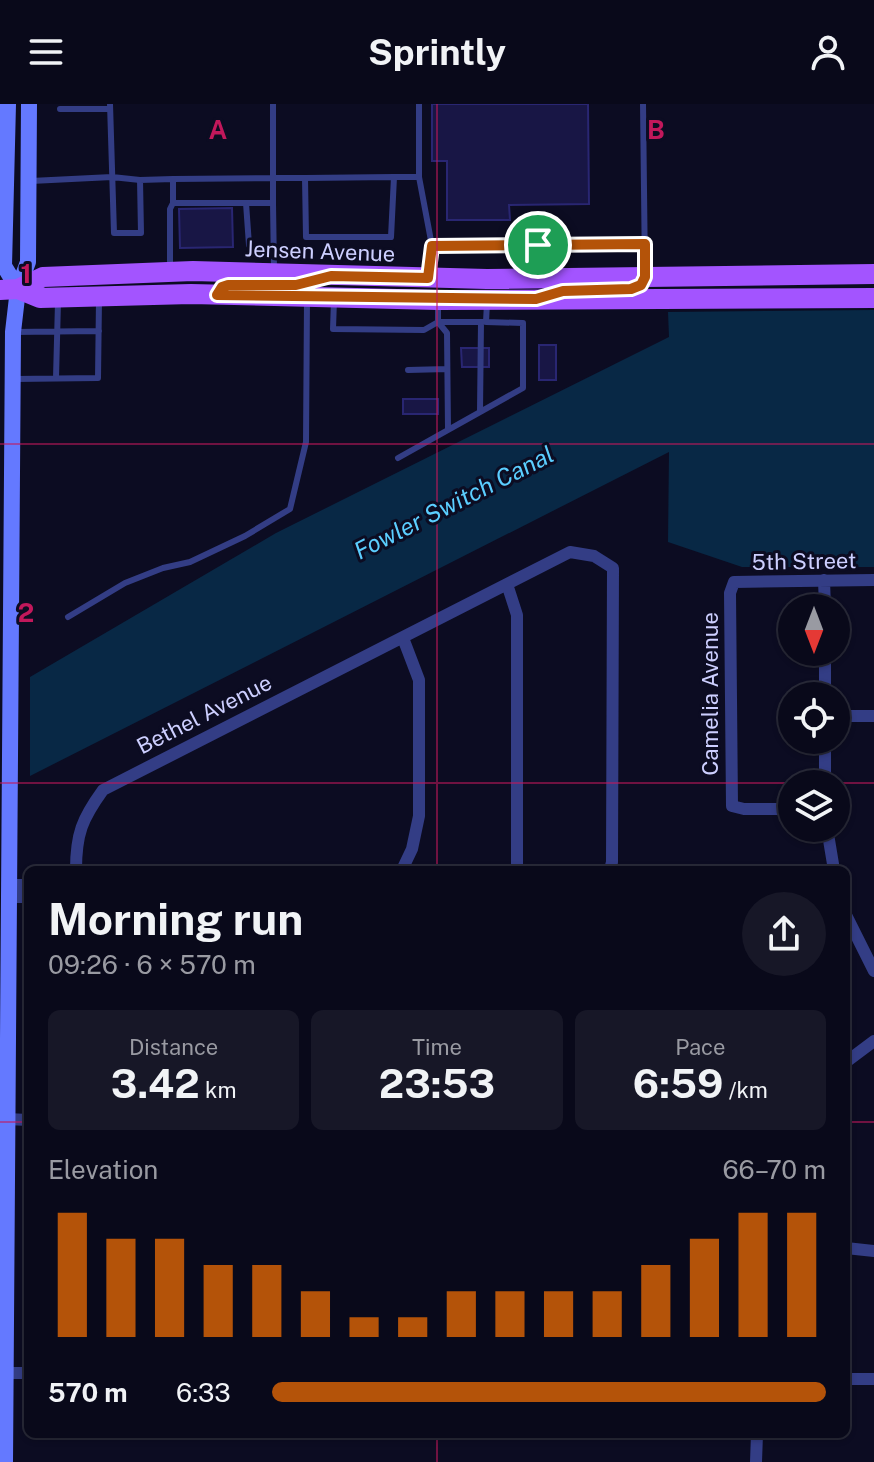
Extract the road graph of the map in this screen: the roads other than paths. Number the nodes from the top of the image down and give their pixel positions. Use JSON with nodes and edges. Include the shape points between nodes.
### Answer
{"nodes":[{"id":1,"x":8,"y":104,"type":"edge"},
{"id":2,"x":21,"y":104,"type":"edge"},
{"id":3,"x":29,"y":104,"type":"edge"},
{"id":4,"x":273,"y":104,"type":"edge"},
{"id":5,"x":419,"y":104,"type":"edge"},
{"id":6,"x":643,"y":104,"type":"edge"},
{"id":7,"x":110,"y":106,"type":"edge"},
{"id":8,"x":60,"y":109,"type":"dead end"},
{"id":9,"x":28,"y":140,"type":"junction"},
{"id":10,"x":112,"y":177,"type":"junction"},
{"id":11,"x":394,"y":177,"type":"junction"},
{"id":12,"x":419,"y":177,"type":"junction"},
{"id":13,"x":273,"y":178,"type":"junction"},
{"id":14,"x":305,"y":178,"type":"junction"},
{"id":15,"x":173,"y":179,"type":"junction"},
{"id":16,"x":140,"y":180,"type":"junction"},
{"id":17,"x":28,"y":181,"type":"junction"},
{"id":18,"x":173,"y":203,"type":"junction"},
{"id":19,"x":246,"y":203,"type":"junction"},
{"id":20,"x":273,"y":203,"type":"junction"},
{"id":21,"x":3,"y":206,"type":"edge"},
{"id":22,"x":645,"y":244,"type":"junction"},
{"id":23,"x":249,"y":245,"type":"dead end"},
{"id":24,"x":432,"y":246,"type":"junction"},
{"id":25,"x":170,"y":272,"type":"junction"},
{"id":26,"x":274,"y":273,"type":"junction"},
{"id":27,"x":869,"y":274,"type":"edge"},
{"id":28,"x":331,"y":276,"type":"junction"},
{"id":29,"x":645,"y":277,"type":"junction"},
{"id":30,"x":428,"y":278,"type":"junction"},
{"id":31,"x":550,"y":279,"type":"junction"},
{"id":32,"x":670,"y":287,"type":"junction"},
{"id":33,"x":9,"y":290,"type":"edge"},
{"id":34,"x":217,"y":295,"type":"junction"},
{"id":35,"x":99,"y":297,"type":"junction"},
{"id":36,"x":306,"y":297,"type":"junction"},
{"id":37,"x":334,"y":297,"type":"junction"},
{"id":38,"x":58,"y":298,"type":"junction"},
{"id":39,"x":874,"y":298,"type":"edge"},
{"id":40,"x":487,"y":299,"type":"junction"},
{"id":41,"x":536,"y":299,"type":"junction"},
{"id":42,"x":438,"y":300,"type":"junction"},
{"id":43,"x":438,"y":322,"type":"junction"},
{"id":44,"x":483,"y":322,"type":"junction"},
{"id":45,"x":58,"y":331,"type":"junction"},
{"id":46,"x":99,"y":331,"type":"junction"},
{"id":47,"x":13,"y":332,"type":"junction"},
{"id":48,"x":447,"y":369,"type":"junction"},
{"id":49,"x":8,"y":370,"type":"edge"},
{"id":50,"x":408,"y":370,"type":"dead end"},
{"id":51,"x":56,"y":378,"type":"junction"},
{"id":52,"x":480,"y":411,"type":"junction"},
{"id":53,"x":448,"y":429,"type":"junction"},
{"id":54,"x":6,"y":438,"type":"edge"},
{"id":55,"x":398,"y":458,"type":"dead end"},
{"id":56,"x":824,"y":580,"type":"junction"},
{"id":57,"x":874,"y":580,"type":"edge"},
{"id":58,"x":734,"y":582,"type":"joint"},
{"id":59,"x":507,"y":584,"type":"junction"},
{"id":60,"x":824,"y":594,"type":"edge"},
{"id":61,"x":68,"y":617,"type":"dead end"},
{"id":62,"x":403,"y":638,"type":"junction"},
{"id":63,"x":850,"y":716,"type":"edge"},
{"id":64,"x":874,"y":716,"type":"edge"},
{"id":65,"x":778,"y":809,"type":"edge"},
{"id":66,"x":829,"y":842,"type":"edge"},
{"id":67,"x":76,"y":866,"type":"edge"},
{"id":68,"x":404,"y":866,"type":"edge"},
{"id":69,"x":517,"y":866,"type":"edge"},
{"id":70,"x":611,"y":866,"type":"edge"},
{"id":71,"x":833,"y":866,"type":"edge"},
{"id":72,"x":24,"y":886,"type":"edge"},
{"id":73,"x":9,"y":891,"type":"junction"},
{"id":74,"x":24,"y":896,"type":"edge"},
{"id":75,"x":850,"y":925,"type":"edge"},
{"id":76,"x":874,"y":971,"type":"edge"},
{"id":77,"x":4,"y":1004,"type":"edge"},
{"id":78,"x":874,"y":1041,"type":"edge"},
{"id":79,"x":868,"y":1051,"type":"edge"},
{"id":80,"x":850,"y":1060,"type":"edge"},
{"id":81,"x":7,"y":1119,"type":"junction"},
{"id":82,"x":24,"y":1120,"type":"edge"},
{"id":83,"x":850,"y":1248,"type":"edge"},
{"id":84,"x":874,"y":1251,"type":"edge"},
{"id":85,"x":3,"y":1323,"type":"edge"},
{"id":86,"x":6,"y":1373,"type":"junction"},
{"id":87,"x":24,"y":1373,"type":"edge"},
{"id":88,"x":850,"y":1379,"type":"edge"},
{"id":89,"x":874,"y":1379,"type":"edge"},
{"id":90,"x":757,"y":1438,"type":"edge"},
{"id":91,"x":5,"y":1462,"type":"edge"},
{"id":92,"x":756,"y":1462,"type":"edge"}],
"edges":[{"from":1,"to":21,"type":"main road"},
{"from":2,"to":9,"type":"main road"},
{"from":3,"to":9,"type":"main road"},
{"from":4,"to":13,"type":"lane"},
{"from":5,"to":12,"type":"lane"},
{"from":6,"to":22,"type":"lane"},
{"from":7,"to":8,"type":"lane"},
{"from":7,"to":10,"type":"lane"},
{"from":9,"to":17,"type":"main road"},
{"from":10,"to":16,"type":"lane"},
{"from":10,"to":16,"type":"lane","via":[[114,233],[141,233]]},
{"from":10,"to":17,"type":"lane"},
{"from":11,"to":12,"type":"lane"},
{"from":11,"to":14,"type":"lane"},
{"from":11,"to":14,"type":"lane","via":[[391,237],[306,237]]},
{"from":12,"to":24,"type":"lane"},
{"from":13,"to":14,"type":"lane"},
{"from":13,"to":15,"type":"lane"},
{"from":13,"to":20,"type":"lane"},
{"from":15,"to":16,"type":"lane"},
{"from":15,"to":18,"type":"lane"},
{"from":17,"to":33,"type":"main road","via":[[28,262]]},
{"from":18,"to":19,"type":"lane"},
{"from":18,"to":25,"type":"lane"},
{"from":19,"to":20,"type":"lane"},
{"from":19,"to":23,"type":"lane"},
{"from":20,"to":26,"type":"lane"},
{"from":21,"to":33,"type":"main road"},
{"from":22,"to":24,"type":"lane"},
{"from":22,"to":29,"type":"lane"},
{"from":24,"to":30,"type":"lane"},
{"from":25,"to":26,"type":"main road","name":"Jensen Avenue"},
{"from":25,"to":33,"type":"main road","name":"Jensen Avenue","via":[[43,277]]},
{"from":26,"to":28,"type":"main road","name":"Jensen Avenue"},
{"from":27,"to":32,"type":"main road"},
{"from":28,"to":30,"type":"main road","name":"Jensen Avenue"},
{"from":28,"to":34,"type":"main road","via":[[296,285],[228,285]]},
{"from":29,"to":31,"type":"main road","name":"Jensen Avenue"},
{"from":29,"to":32,"type":"main road","name":"Jensen Avenue"},
{"from":29,"to":41,"type":"main road","via":[[631,289],[563,291]]},
{"from":30,"to":31,"type":"main road","name":"Jensen Avenue"},
{"from":30,"to":37,"type":"main road","via":[[417,288],[352,288]]},
{"from":31,"to":42,"type":"main road","via":[[510,290],[447,290]]},
{"from":32,"to":39,"type":"main road","via":[[814,299]]},
{"from":32,"to":41,"type":"main road","name":"Jensen Avenue"},
{"from":33,"to":38,"type":"main road","name":"Jensen Avenue"},
{"from":33,"to":47,"type":"main road"},
{"from":34,"to":35,"type":"main road","name":"Jensen Avenue"},
{"from":34,"to":36,"type":"main road","name":"Jensen Avenue"},
{"from":35,"to":38,"type":"main road","name":"Jensen Avenue"},
{"from":35,"to":46,"type":"lane"},
{"from":36,"to":37,"type":"main road","name":"Jensen Avenue"},
{"from":36,"to":61,"type":"lane","via":[[306,442],[290,509],[190,562],[125,583]]},
{"from":37,"to":42,"type":"main road","name":"Jensen Avenue"},
{"from":37,"to":43,"type":"lane","via":[[333,329],[424,330]]},
{"from":38,"to":45,"type":"lane"},
{"from":40,"to":41,"type":"main road","name":"Jensen Avenue"},
{"from":40,"to":42,"type":"main road","name":"Jensen Avenue"},
{"from":40,"to":44,"type":"lane"},
{"from":42,"to":43,"type":"lane"},
{"from":43,"to":44,"type":"lane"},
{"from":43,"to":48,"type":"lane","via":[[447,333]]},
{"from":44,"to":52,"type":"lane"},
{"from":44,"to":52,"type":"lane","via":[[523,323],[523,388]]},
{"from":45,"to":46,"type":"lane"},
{"from":45,"to":47,"type":"lane"},
{"from":45,"to":51,"type":"lane"},
{"from":46,"to":51,"type":"lane","via":[[98,378]]},
{"from":47,"to":49,"type":"main road"},
{"from":48,"to":50,"type":"lane"},
{"from":48,"to":53,"type":"lane"},
{"from":49,"to":51,"type":"lane"},
{"from":49,"to":54,"type":"main road"},
{"from":52,"to":53,"type":"lane"},
{"from":53,"to":55,"type":"lane"},
{"from":54,"to":73,"type":"main road"},
{"from":56,"to":57,"type":"street","name":"5th Street"},
{"from":56,"to":58,"type":"street","name":"5th Street"},
{"from":56,"to":60,"type":"street"},
{"from":58,"to":65,"type":"street","name":"Camelia Avenue","via":[[732,806]]},
{"from":59,"to":62,"type":"street","name":"Bethel Avenue"},
{"from":59,"to":69,"type":"street","via":[[517,615]]},
{"from":59,"to":70,"type":"street","name":"Bethel Avenue","via":[[570,552],[594,556],[613,568]]},
{"from":62,"to":67,"type":"street","name":"Bethel Avenue","via":[[103,790],[84,816]]},
{"from":62,"to":68,"type":"street","via":[[419,680],[419,816]]},
{"from":63,"to":64,"type":"street"},
{"from":66,"to":71,"type":"street"},
{"from":72,"to":73,"type":"street"},
{"from":73,"to":74,"type":"street"},
{"from":73,"to":77,"type":"main road"},
{"from":75,"to":76,"type":"street"},
{"from":77,"to":81,"type":"main road"},
{"from":78,"to":79,"type":"street","via":[[863,1047]]},
{"from":79,"to":80,"type":"street"},
{"from":81,"to":82,"type":"street"},
{"from":81,"to":85,"type":"main road"},
{"from":83,"to":84,"type":"street"},
{"from":85,"to":86,"type":"main road"},
{"from":86,"to":87,"type":"street"},
{"from":86,"to":91,"type":"main road"},
{"from":88,"to":89,"type":"street"},
{"from":90,"to":92,"type":"street"}]}
